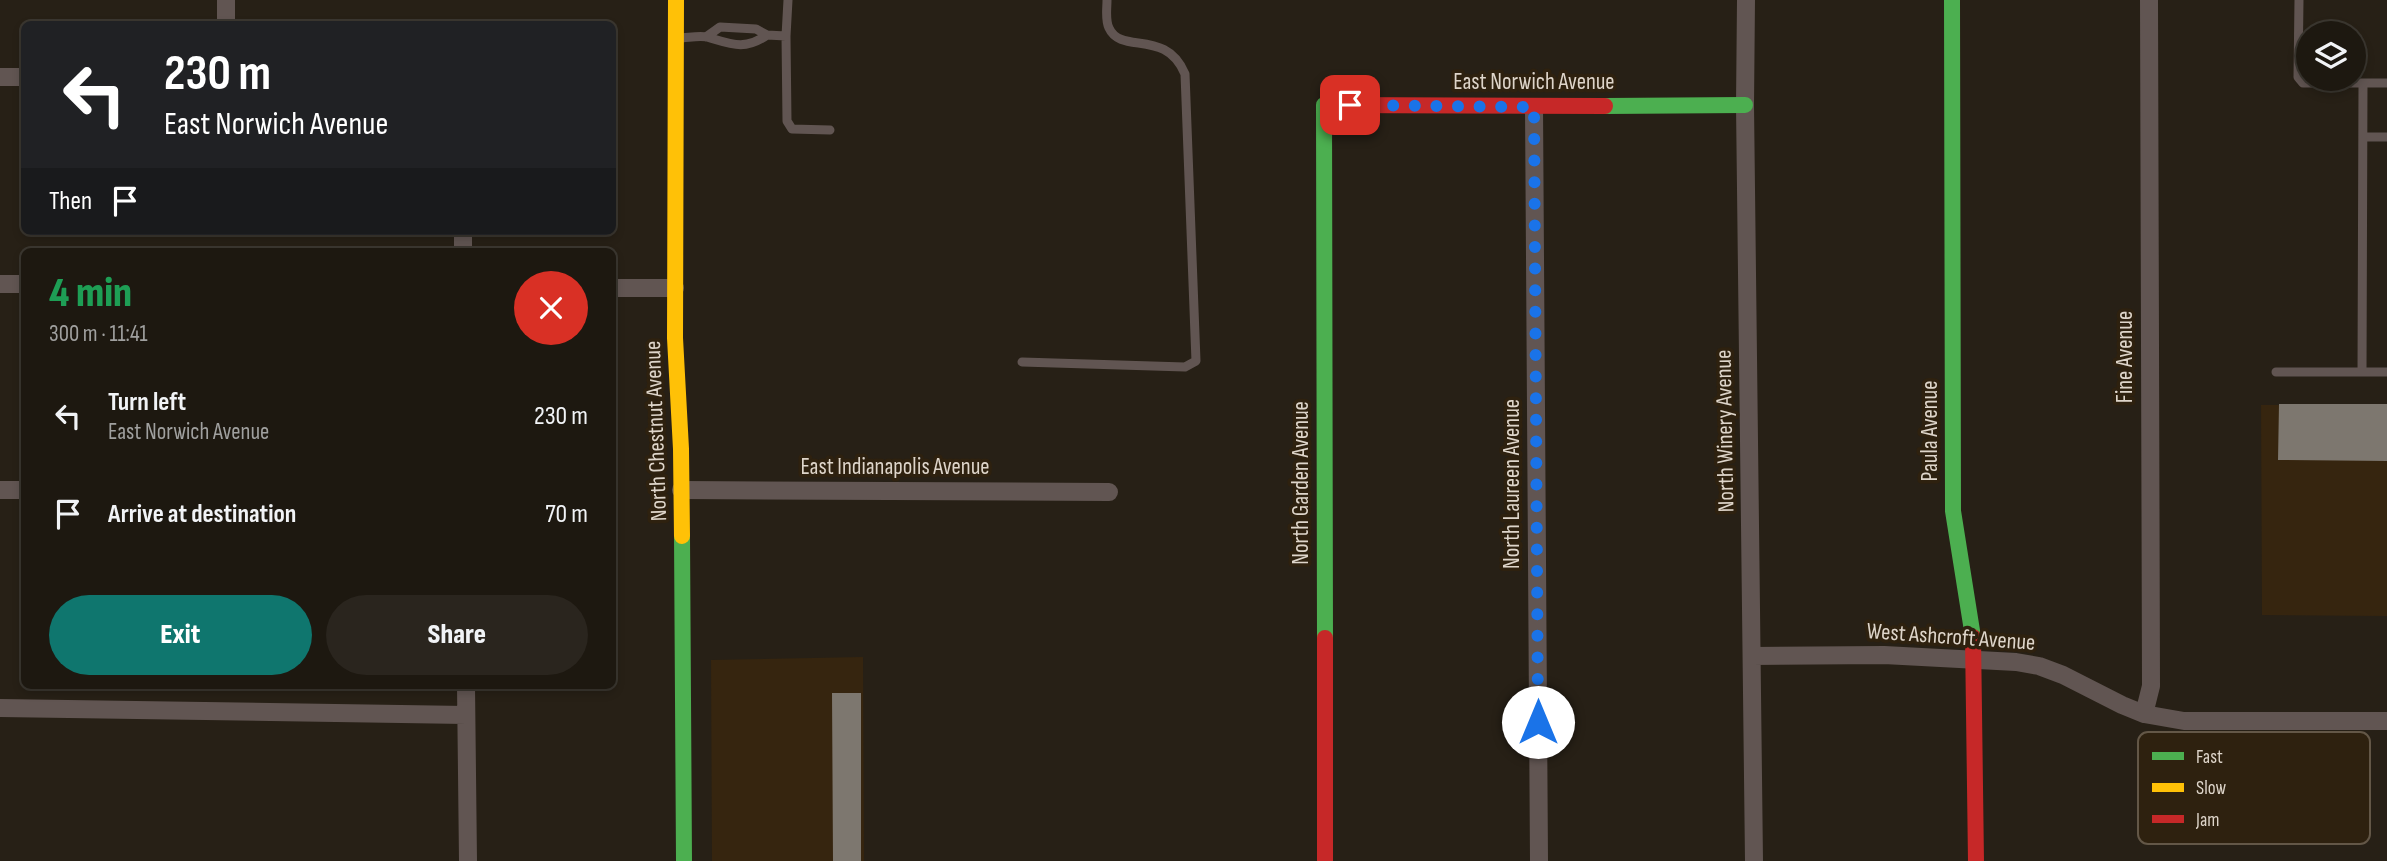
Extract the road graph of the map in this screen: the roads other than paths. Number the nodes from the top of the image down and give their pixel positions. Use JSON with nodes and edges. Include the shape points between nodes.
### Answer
{"nodes":[{"id":1,"x":226,"y":0,"type":"edge"},
{"id":2,"x":676,"y":0,"type":"edge"},
{"id":3,"x":788,"y":0,"type":"edge"},
{"id":4,"x":1107,"y":0,"type":"edge"},
{"id":5,"x":1746,"y":0,"type":"edge"},
{"id":6,"x":1952,"y":0,"type":"edge"},
{"id":7,"x":2149,"y":0,"type":"edge"},
{"id":8,"x":2299,"y":0,"type":"edge"},
{"id":9,"x":226,"y":21,"type":"edge"},
{"id":10,"x":2299,"y":21,"type":"edge"},
{"id":11,"x":767,"y":35,"type":"junction"},
{"id":12,"x":786,"y":36,"type":"junction"},
{"id":13,"x":705,"y":37,"type":"junction"},
{"id":14,"x":677,"y":38,"type":"junction"},
{"id":15,"x":0,"y":77,"type":"edge"},
{"id":16,"x":21,"y":77,"type":"edge"},
{"id":17,"x":2366,"y":83,"type":"edge"},
{"id":18,"x":2387,"y":83,"type":"edge"},
{"id":19,"x":2363,"y":91,"type":"edge"},
{"id":20,"x":1324,"y":105,"type":"joint"},
{"id":21,"x":1745,"y":105,"type":"junction"},
{"id":22,"x":1534,"y":107,"type":"junction"},
{"id":23,"x":830,"y":130,"type":"dead end"},
{"id":24,"x":2363,"y":137,"type":"junction"},
{"id":25,"x":2387,"y":137,"type":"edge"},
{"id":26,"x":0,"y":284,"type":"edge"},
{"id":27,"x":21,"y":284,"type":"edge"},
{"id":28,"x":616,"y":288,"type":"edge"},
{"id":29,"x":675,"y":288,"type":"junction"},
{"id":30,"x":1022,"y":362,"type":"dead end"},
{"id":31,"x":2276,"y":372,"type":"dead end"},
{"id":32,"x":2362,"y":372,"type":"junction"},
{"id":33,"x":2387,"y":372,"type":"edge"},
{"id":34,"x":0,"y":490,"type":"edge"},
{"id":35,"x":21,"y":490,"type":"edge"},
{"id":36,"x":681,"y":490,"type":"junction"},
{"id":37,"x":1109,"y":492,"type":"dead end"},
{"id":38,"x":1752,"y":656,"type":"junction"},
{"id":39,"x":1975,"y":661,"type":"junction"},
{"id":40,"x":466,"y":689,"type":"edge"},
{"id":41,"x":0,"y":708,"type":"edge"},
{"id":42,"x":2144,"y":714,"type":"junction"},
{"id":43,"x":466,"y":715,"type":"junction"},
{"id":44,"x":2387,"y":721,"type":"edge"},
{"id":45,"x":468,"y":861,"type":"edge"},
{"id":46,"x":684,"y":861,"type":"edge"},
{"id":47,"x":1325,"y":861,"type":"edge"},
{"id":48,"x":1539,"y":861,"type":"edge"},
{"id":49,"x":1754,"y":861,"type":"edge"},
{"id":50,"x":1976,"y":861,"type":"edge"}],
"edges":[{"from":1,"to":9,"type":"street"},
{"from":2,"to":14,"type":"street","name":"North Chestnut Avenue"},
{"from":3,"to":12,"type":"lane"},
{"from":4,"to":30,"type":"lane","via":[[1107,25],[1112,34],[1169,51],[1185,74],[1196,361],[1185,367]]},
{"from":5,"to":21,"type":"street","name":"North Winery Avenue"},
{"from":6,"to":39,"type":"street","name":"Paula Avenue","via":[[1953,511],[1971,608]]},
{"from":7,"to":42,"type":"street","name":"Fine Avenue","via":[[2151,687]]},
{"from":8,"to":10,"type":"lane"},
{"from":11,"to":12,"type":"lane"},
{"from":11,"to":13,"type":"lane","via":[[754,44],[720,43]]},
{"from":11,"to":13,"type":"lane","via":[[756,29],[720,27]]},
{"from":12,"to":23,"type":"lane","via":[[787,121],[792,130]]},
{"from":13,"to":14,"type":"lane"},
{"from":14,"to":29,"type":"street","name":"North Chestnut Avenue"},
{"from":15,"to":16,"type":"street"},
{"from":17,"to":18,"type":"lane"},
{"from":19,"to":24,"type":"lane"},
{"from":20,"to":22,"type":"street","name":"East Norwich Avenue"},
{"from":20,"to":47,"type":"street","name":"North Garden Avenue"},
{"from":21,"to":22,"type":"street","name":"East Norwich Avenue"},
{"from":21,"to":38,"type":"street","name":"North Winery Avenue"},
{"from":22,"to":48,"type":"street","name":"North Laureen Avenue"},
{"from":24,"to":25,"type":"lane"},
{"from":24,"to":32,"type":"lane"},
{"from":26,"to":27,"type":"street"},
{"from":28,"to":29,"type":"street"},
{"from":29,"to":36,"type":"street","name":"North Chestnut Avenue"},
{"from":31,"to":32,"type":"lane"},
{"from":32,"to":33,"type":"lane"},
{"from":34,"to":35,"type":"street"},
{"from":36,"to":37,"type":"street","name":"East Indianapolis Avenue"},
{"from":36,"to":46,"type":"street","name":"North Chestnut Avenue"},
{"from":38,"to":39,"type":"street","name":"West Ashcroft Avenue","via":[[1884,655]]},
{"from":38,"to":49,"type":"street","name":"North Winery Avenue"},
{"from":39,"to":42,"type":"street","name":"West Ashcroft Avenue","via":[[2039,666]]},
{"from":39,"to":50,"type":"street","name":"Paula Avenue"},
{"from":40,"to":43,"type":"street"},
{"from":41,"to":43,"type":"street"},
{"from":42,"to":44,"type":"street","name":"West Ashcroft Avenue","via":[[2183,721]]},
{"from":43,"to":45,"type":"street"}]}
